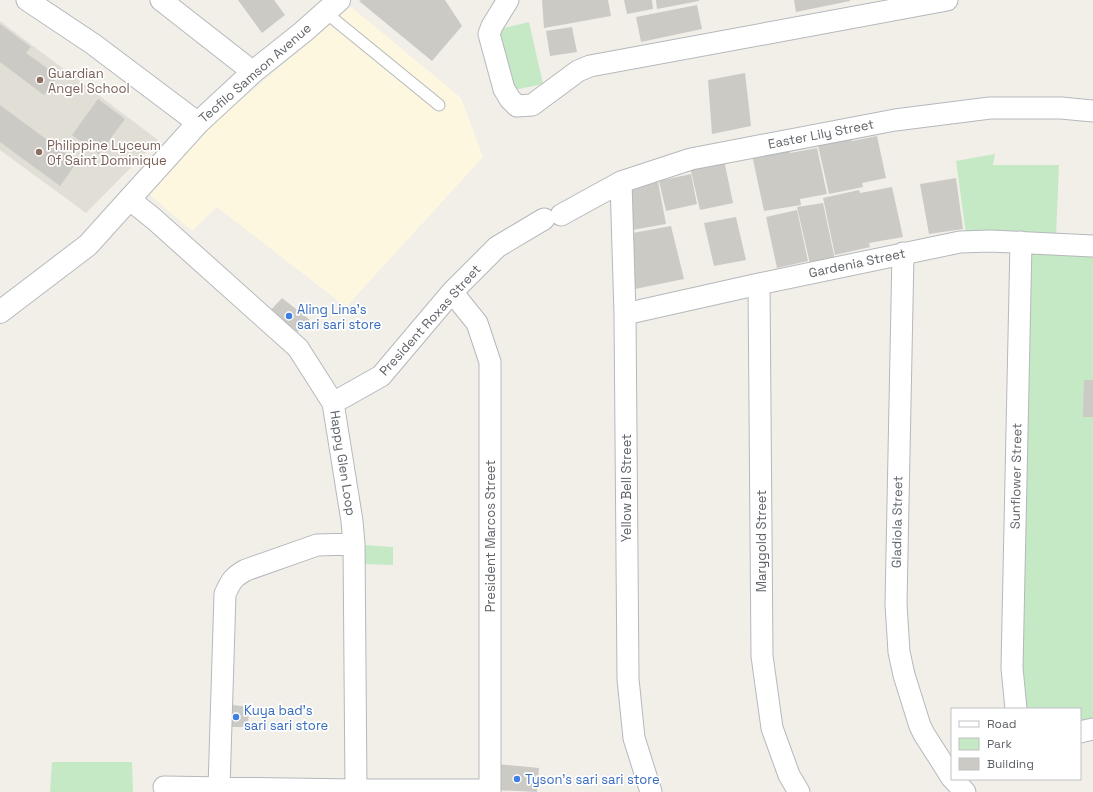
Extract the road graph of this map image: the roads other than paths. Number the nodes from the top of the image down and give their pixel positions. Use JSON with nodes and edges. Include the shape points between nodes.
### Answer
{"nodes":[{"id":1,"x":27,"y":0,"type":"edge"},
{"id":2,"x":161,"y":0,"type":"edge"},
{"id":3,"x":508,"y":0,"type":"edge"},
{"id":4,"x":947,"y":0,"type":"edge"},
{"id":5,"x":332,"y":6,"type":"edge"},
{"id":6,"x":253,"y":72,"type":"junction"},
{"id":7,"x":439,"y":105,"type":"dead end"},
{"id":8,"x":1093,"y":111,"type":"edge"},
{"id":9,"x":198,"y":123,"type":"junction"},
{"id":10,"x":621,"y":182,"type":"junction"},
{"id":11,"x":129,"y":199,"type":"junction"},
{"id":12,"x":552,"y":217,"type":"joint"},
{"id":13,"x":1021,"y":242,"type":"junction"},
{"id":14,"x":1093,"y":246,"type":"edge"},
{"id":15,"x":903,"y":253,"type":"junction"},
{"id":16,"x":759,"y":284,"type":"junction"},
{"id":17,"x":452,"y":292,"type":"junction"},
{"id":18,"x":0,"y":312,"type":"edge"},
{"id":19,"x":625,"y":314,"type":"junction"},
{"id":20,"x":333,"y":403,"type":"junction"},
{"id":21,"x":354,"y":544,"type":"junction"},
{"id":22,"x":1016,"y":708,"type":"edge"},
{"id":23,"x":1093,"y":729,"type":"edge"},
{"id":24,"x":1081,"y":732,"type":"edge"},
{"id":25,"x":951,"y":775,"type":"edge"},
{"id":26,"x":955,"y":780,"type":"edge"},
{"id":27,"x":164,"y":787,"type":"dead end"},
{"id":28,"x":219,"y":788,"type":"junction"},
{"id":29,"x":356,"y":790,"type":"junction"},
{"id":30,"x":490,"y":791,"type":"edge"},
{"id":31,"x":651,"y":792,"type":"edge"},
{"id":32,"x":799,"y":792,"type":"edge"},
{"id":33,"x":964,"y":792,"type":"edge"}],
"edges":[{"from":1,"to":9,"type":"street","via":[[93,44]]},
{"from":2,"to":6,"type":"street"},
{"from":3,"to":4,"type":"street","via":[[489,34],[504,89],[517,106],[532,106],[578,71],[590,66]]},
{"from":5,"to":6,"type":"main road","name":"Teofilo Samson Avenue"},
{"from":5,"to":7,"type":"lane"},
{"from":6,"to":9,"type":"main road","name":"Teofilo Samson Avenue"},
{"from":8,"to":10,"type":"street","name":"Easter Lily Street","via":[[1061,108],[990,108],[895,120],[691,159]]},
{"from":9,"to":11,"type":"main road","name":"Teofilo Samson Avenue"},
{"from":10,"to":12,"type":"street","name":"Easter Lily Street"},
{"from":10,"to":19,"type":"street","name":"Yellow Bell Street"},
{"from":11,"to":18,"type":"main road","name":"Teofilo Samson Avenue","via":[[88,245]]},
{"from":11,"to":20,"type":"street","name":"Happy Glen Loop","via":[[298,348]]},
{"from":12,"to":17,"type":"street","name":"President Roxas Street","via":[[497,247]]},
{"from":13,"to":14,"type":"street","name":"Gardenia Street"},
{"from":13,"to":15,"type":"street","name":"Gardenia Street","via":[[960,242]]},
{"from":13,"to":22,"type":"street","name":"Sunflower Street","via":[[1012,668]]},
{"from":15,"to":16,"type":"street","name":"Gardenia Street"},
{"from":15,"to":25,"type":"street","name":"Gladiola Street","via":[[897,633],[904,675],[920,726]]},
{"from":16,"to":19,"type":"street","name":"Gardenia Street"},
{"from":16,"to":32,"type":"street","name":"Marygold Street","via":[[762,656],[772,728]]},
{"from":17,"to":20,"type":"street","name":"President Roxas Street","via":[[381,376]]},
{"from":17,"to":30,"type":"street","name":"President Marcos Street","via":[[477,323],[490,362]]},
{"from":19,"to":31,"type":"street","name":"Yellow Bell Street","via":[[628,679],[634,738]]},
{"from":20,"to":21,"type":"street","name":"Happy Glen Loop"},
{"from":21,"to":28,"type":"street","via":[[316,545],[246,570],[230,582],[225,594]]},
{"from":21,"to":29,"type":"street","name":"Happy Glen Loop"},
{"from":23,"to":24,"type":"street"},
{"from":26,"to":33,"type":"street","name":"Gladiola Street"},
{"from":27,"to":28,"type":"street"},
{"from":28,"to":29,"type":"street"},
{"from":29,"to":30,"type":"street"}]}
